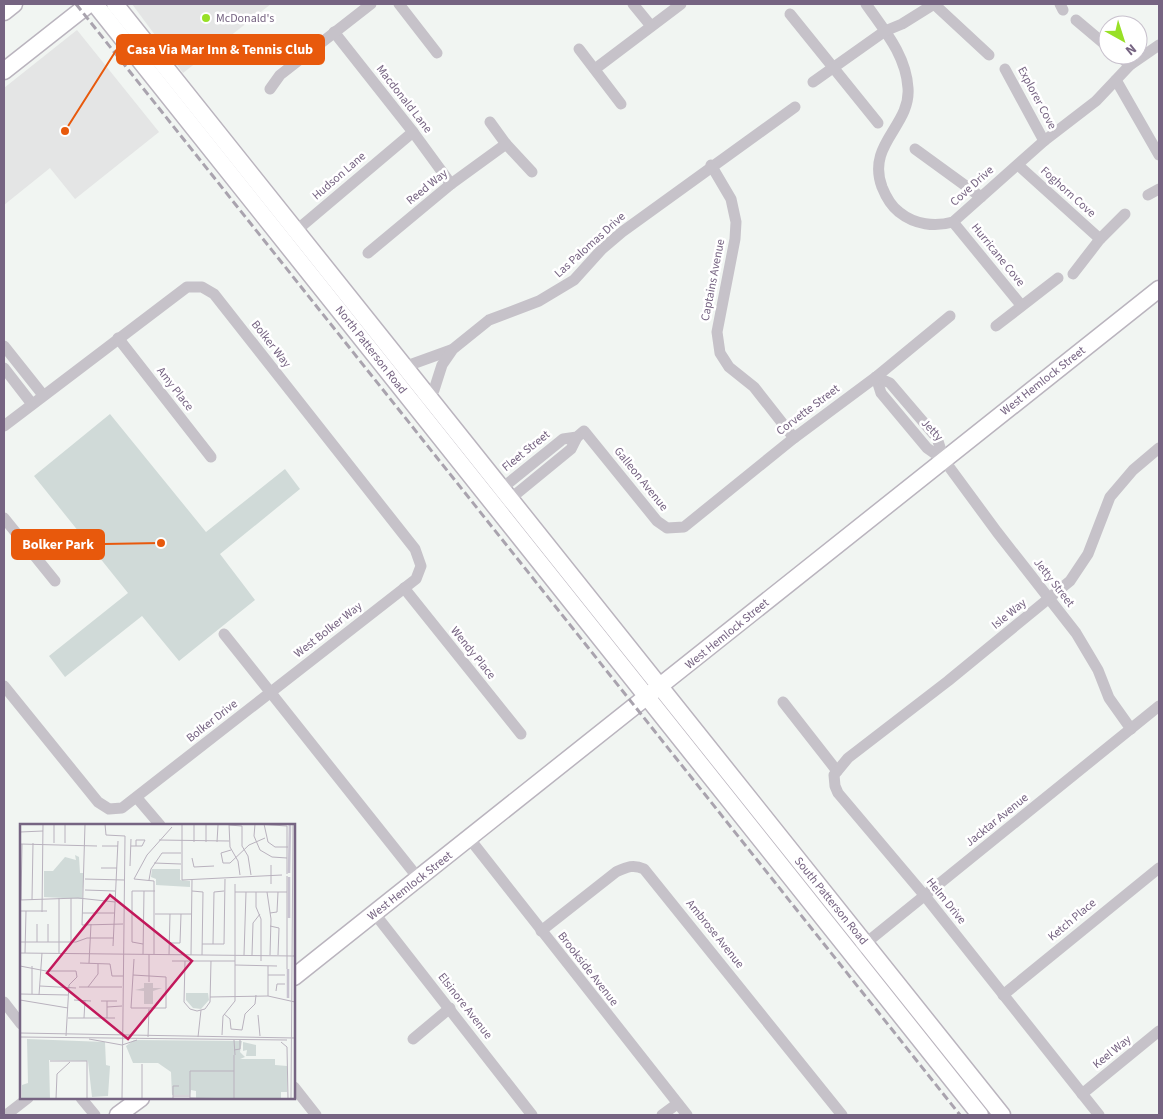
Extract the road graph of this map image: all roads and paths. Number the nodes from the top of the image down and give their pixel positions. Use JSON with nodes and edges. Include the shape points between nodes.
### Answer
{"nodes":[{"id":1,"x":14,"y":4,"type":"edge"},
{"id":2,"x":89,"y":4,"type":"edge"},
{"id":3,"x":95,"y":4,"type":"edge"},
{"id":4,"x":115,"y":4,"type":"edge"},
{"id":5,"x":371,"y":4,"type":"edge"},
{"id":6,"x":399,"y":4,"type":"edge"},
{"id":7,"x":633,"y":4,"type":"edge"},
{"id":8,"x":681,"y":4,"type":"edge"},
{"id":9,"x":866,"y":4,"type":"edge"},
{"id":10,"x":934,"y":4,"type":"edge"},
{"id":11,"x":4,"y":12,"type":"edge"},
{"id":12,"x":790,"y":14,"type":"dead end"},
{"id":13,"x":1076,"y":20,"type":"dead end"},
{"id":14,"x":651,"y":26,"type":"junction"},
{"id":15,"x":334,"y":32,"type":"junction"},
{"id":16,"x":885,"y":32,"type":"junction"},
{"id":17,"x":1098,"y":39,"type":"edge"},
{"id":18,"x":1159,"y":44,"type":"edge"},
{"id":19,"x":579,"y":49,"type":"dead end"},
{"id":20,"x":437,"y":52,"type":"dead end"},
{"id":21,"x":1148,"y":52,"type":"edge"},
{"id":22,"x":988,"y":55,"type":"dead end"},
{"id":23,"x":1130,"y":65,"type":"edge"},
{"id":24,"x":833,"y":67,"type":"junction"},
{"id":25,"x":595,"y":69,"type":"junction"},
{"id":26,"x":1005,"y":69,"type":"dead end"},
{"id":27,"x":4,"y":71,"type":"edge"},
{"id":28,"x":1116,"y":80,"type":"junction"},
{"id":29,"x":812,"y":82,"type":"dead end"},
{"id":30,"x":270,"y":89,"type":"dead end"},
{"id":31,"x":622,"y":104,"type":"dead end"},
{"id":32,"x":795,"y":107,"type":"dead end"},
{"id":33,"x":490,"y":122,"type":"dead end"},
{"id":34,"x":878,"y":123,"type":"dead end"},
{"id":35,"x":413,"y":132,"type":"junction"},
{"id":36,"x":1044,"y":140,"type":"junction"},
{"id":37,"x":506,"y":144,"type":"junction"},
{"id":38,"x":915,"y":149,"type":"dead end"},
{"id":39,"x":1159,"y":156,"type":"edge"},
{"id":40,"x":711,"y":165,"type":"junction"},
{"id":41,"x":1018,"y":165,"type":"junction"},
{"id":42,"x":532,"y":172,"type":"dead end"},
{"id":43,"x":451,"y":184,"type":"junction"},
{"id":44,"x":1159,"y":189,"type":"edge"},
{"id":45,"x":1148,"y":196,"type":"dead end"},
{"id":46,"x":981,"y":197,"type":"junction"},
{"id":47,"x":1125,"y":214,"type":"dead end"},
{"id":48,"x":953,"y":222,"type":"junction"},
{"id":49,"x":290,"y":236,"type":"junction"},
{"id":50,"x":1100,"y":239,"type":"junction"},
{"id":51,"x":368,"y":253,"type":"dead end"},
{"id":52,"x":1073,"y":274,"type":"dead end"},
{"id":53,"x":1058,"y":278,"type":"dead end"},
{"id":54,"x":1159,"y":289,"type":"edge"},
{"id":55,"x":1021,"y":305,"type":"junction"},
{"id":56,"x":950,"y":316,"type":"dead end"},
{"id":57,"x":996,"y":326,"type":"dead end"},
{"id":58,"x":118,"y":338,"type":"junction"},
{"id":59,"x":4,"y":346,"type":"edge"},
{"id":60,"x":453,"y":349,"type":"junction"},
{"id":61,"x":404,"y":367,"type":"junction"},
{"id":62,"x":4,"y":368,"type":"edge"},
{"id":63,"x":876,"y":377,"type":"junction"},
{"id":64,"x":43,"y":395,"type":"junction"},
{"id":65,"x":421,"y":401,"type":"junction"},
{"id":66,"x":32,"y":404,"type":"junction"},
{"id":67,"x":4,"y":426,"type":"edge"},
{"id":68,"x":794,"y":438,"type":"junction"},
{"id":69,"x":1159,"y":448,"type":"edge"},
{"id":70,"x":211,"y":457,"type":"dead end"},
{"id":71,"x":944,"y":460,"type":"junction"},
{"id":72,"x":505,"y":494,"type":"junction"},
{"id":73,"x":492,"y":504,"type":"junction"},
{"id":74,"x":4,"y":518,"type":"edge"},
{"id":75,"x":684,"y":527,"type":"joint"},
{"id":76,"x":55,"y":581,"type":"dead end"},
{"id":77,"x":404,"y":588,"type":"junction"},
{"id":78,"x":1049,"y":600,"type":"junction"},
{"id":79,"x":224,"y":634,"type":"dead end"},
{"id":80,"x":4,"y":686,"type":"edge"},
{"id":81,"x":660,"y":686,"type":"junction"},
{"id":82,"x":270,"y":693,"type":"junction"},
{"id":83,"x":646,"y":696,"type":"junction"},
{"id":84,"x":783,"y":702,"type":"dead end"},
{"id":85,"x":1159,"y":706,"type":"edge"},
{"id":86,"x":1131,"y":729,"type":"junction"},
{"id":87,"x":521,"y":734,"type":"dead end"},
{"id":88,"x":837,"y":771,"type":"junction"},
{"id":89,"x":137,"y":798,"type":"junction"},
{"id":90,"x":159,"y":824,"type":"edge"},
{"id":91,"x":469,"y":838,"type":"junction"},
{"id":92,"x":1159,"y":868,"type":"edge"},
{"id":93,"x":419,"y":879,"type":"junction"},
{"id":94,"x":925,"y":896,"type":"junction"},
{"id":95,"x":374,"y":914,"type":"junction"},
{"id":96,"x":541,"y":931,"type":"junction"},
{"id":97,"x":866,"y":944,"type":"junction"},
{"id":98,"x":852,"y":955,"type":"junction"},
{"id":99,"x":295,"y":976,"type":"edge"},
{"id":100,"x":1003,"y":995,"type":"junction"},
{"id":101,"x":4,"y":1002,"type":"edge"},
{"id":102,"x":450,"y":1008,"type":"junction"},
{"id":103,"x":20,"y":1023,"type":"edge"},
{"id":104,"x":1159,"y":1031,"type":"edge"},
{"id":105,"x":414,"y":1038,"type":"dead end"},
{"id":106,"x":295,"y":1088,"type":"edge"},
{"id":107,"x":1082,"y":1094,"type":"junction"},
{"id":108,"x":27,"y":1099,"type":"edge"},
{"id":109,"x":82,"y":1099,"type":"edge"},
{"id":110,"x":139,"y":1099,"type":"edge"},
{"id":111,"x":677,"y":1104,"type":"junction"},
{"id":112,"x":6,"y":1115,"type":"edge"},
{"id":113,"x":95,"y":1115,"type":"edge"},
{"id":114,"x":118,"y":1115,"type":"edge"},
{"id":115,"x":316,"y":1115,"type":"edge"},
{"id":116,"x":532,"y":1115,"type":"edge"},
{"id":117,"x":662,"y":1115,"type":"edge"},
{"id":118,"x":687,"y":1115,"type":"edge"},
{"id":119,"x":842,"y":1115,"type":"edge"},
{"id":120,"x":980,"y":1115,"type":"edge"},
{"id":121,"x":1002,"y":1115,"type":"edge"},
{"id":122,"x":1099,"y":1115,"type":"edge"}],
"edges":[{"from":1,"to":11,"type":"street"},
{"from":2,"to":27,"type":"street"},
{"from":3,"to":49,"type":"street","name":"North Patterson Road"},
{"from":4,"to":49,"type":"street","name":"North Patterson Road"},
{"from":5,"to":15,"type":"street"},
{"from":6,"to":20,"type":"street"},
{"from":7,"to":14,"type":"street"},
{"from":8,"to":14,"type":"street"},
{"from":9,"to":16,"type":"street","name":"Cove Drive"},
{"from":10,"to":16,"type":"street"},
{"from":10,"to":22,"type":"street"},
{"from":12,"to":24,"type":"street"},
{"from":13,"to":17,"type":"street"},
{"from":14,"to":25,"type":"street"},
{"from":15,"to":30,"type":"street","via":[[280,75]]},
{"from":15,"to":35,"type":"street","name":"Macdonald Lane"},
{"from":16,"to":24,"type":"street"},
{"from":16,"to":48,"type":"street","name":"Cove Drive","via":[[902,62],[908,91],[900,118],[882,148],[880,182],[892,205],[909,219],[933,225]]},
{"from":18,"to":21,"type":"street","name":"Cove Drive"},
{"from":19,"to":25,"type":"street"},
{"from":23,"to":28,"type":"street","name":"Cove Drive"},
{"from":24,"to":29,"type":"street"},
{"from":24,"to":34,"type":"street"},
{"from":25,"to":31,"type":"street"},
{"from":26,"to":36,"type":"street","name":"Explorer Cove"},
{"from":28,"to":36,"type":"street","name":"Cove Drive","via":[[1096,101]]},
{"from":28,"to":39,"type":"street"},
{"from":32,"to":40,"type":"street","name":"Las Palomas Drive"},
{"from":33,"to":37,"type":"street"},
{"from":35,"to":43,"type":"street","name":"Macdonald Lane"},
{"from":35,"to":49,"type":"street","name":"Hudson Lane"},
{"from":36,"to":41,"type":"street","name":"Cove Drive"},
{"from":37,"to":42,"type":"street"},
{"from":37,"to":43,"type":"street","name":"Reed Way"},
{"from":38,"to":46,"type":"street"},
{"from":40,"to":60,"type":"street","name":"Las Palomas Drive","via":[[622,232],[574,280],[548,297],[489,320]]},
{"from":40,"to":68,"type":"street","name":"Captains Avenue","via":[[731,199],[736,222],[718,325],[720,353],[729,367],[754,387]]},
{"from":41,"to":46,"type":"street","name":"Cove Drive"},
{"from":41,"to":50,"type":"street","name":"Foghorn Cove"},
{"from":43,"to":51,"type":"street","name":"Reed Way"},
{"from":44,"to":45,"type":"street"},
{"from":46,"to":48,"type":"street","name":"Cove Drive"},
{"from":47,"to":50,"type":"street"},
{"from":48,"to":55,"type":"street","name":"Hurricane Cove"},
{"from":49,"to":61,"type":"street","name":"North Patterson Road"},
{"from":49,"to":65,"type":"street","name":"North Patterson Road"},
{"from":50,"to":52,"type":"street"},
{"from":53,"to":55,"type":"street"},
{"from":54,"to":71,"type":"street","name":"West Hemlock Street"},
{"from":55,"to":57,"type":"street"},
{"from":56,"to":63,"type":"street","name":"Corvette Street"},
{"from":58,"to":64,"type":"street","name":"Bolker Way"},
{"from":58,"to":70,"type":"street","name":"Amy Place"},
{"from":58,"to":77,"type":"street","name":"Bolker Way","via":[[186,287],[202,287],[214,294],[415,549],[421,566],[416,579]]},
{"from":59,"to":64,"type":"street"},
{"from":60,"to":61,"type":"street"},
{"from":60,"to":65,"type":"street","name":"Las Palomas Drive","via":[[442,366],[434,390]]},
{"from":61,"to":65,"type":"street","name":"North Patterson Road"},
{"from":62,"to":66,"type":"street"},
{"from":63,"to":68,"type":"street","name":"Corvette Street"},
{"from":63,"to":71,"type":"street","name":"Jetty","via":[[880,392],[927,448]]},
{"from":64,"to":66,"type":"street","name":"Bolker Way"},
{"from":65,"to":72,"type":"street","name":"North Patterson Road"},
{"from":65,"to":73,"type":"street","name":"North Patterson Road"},
{"from":66,"to":67,"type":"street"},
{"from":68,"to":75,"type":"street","name":"Corvette Street"},
{"from":69,"to":78,"type":"street","name":"Isle Way","via":[[1120,484],[1103,512],[1080,568]]},
{"from":71,"to":78,"type":"street","name":"Jetty Street"},
{"from":71,"to":81,"type":"street","name":"West Hemlock Street"},
{"from":72,"to":73,"type":"street"},
{"from":72,"to":75,"type":"street","name":"Galleon Avenue","via":[[571,449],[581,434],[657,521],[667,528]]},
{"from":72,"to":81,"type":"street","name":"North Patterson Road"},
{"from":73,"to":83,"type":"street","name":"North Patterson Road"},
{"from":74,"to":76,"type":"street"},
{"from":77,"to":82,"type":"street","name":"West Bolker Way"},
{"from":77,"to":87,"type":"street","name":"Wendy Place"},
{"from":78,"to":86,"type":"street","name":"Jetty Street","via":[[1087,648],[1109,698]]},
{"from":78,"to":88,"type":"street","name":"Isle Way","via":[[848,758]]},
{"from":79,"to":82,"type":"street"},
{"from":80,"to":89,"type":"street","name":"Bolker Drive","via":[[98,802],[109,809],[119,809]]},
{"from":81,"to":83,"type":"street","name":"West Hemlock Street"},
{"from":81,"to":97,"type":"street","name":"South Patterson Road"},
{"from":82,"to":89,"type":"street","name":"Bolker Drive"},
{"from":82,"to":93,"type":"street"},
{"from":83,"to":91,"type":"street","name":"West Hemlock Street"},
{"from":83,"to":98,"type":"street","name":"South Patterson Road"},
{"from":84,"to":88,"type":"street"},
{"from":85,"to":86,"type":"street","name":"Jacktar Avenue"},
{"from":86,"to":94,"type":"street","name":"Jacktar Avenue"},
{"from":88,"to":94,"type":"street","name":"Helm Drive","via":[[834,781],[838,793]]},
{"from":89,"to":90,"type":"street"},
{"from":91,"to":93,"type":"street","name":"West Hemlock Street"},
{"from":91,"to":96,"type":"street","name":"Brookside Avenue"},
{"from":92,"to":100,"type":"street","name":"Ketch Place"},
{"from":93,"to":95,"type":"street","name":"West Hemlock Street"},
{"from":94,"to":97,"type":"street","name":"Jacktar Avenue"},
{"from":94,"to":100,"type":"street","name":"Helm Drive"},
{"from":95,"to":99,"type":"street","name":"West Hemlock Street"},
{"from":95,"to":102,"type":"street","name":"Elsinore Avenue"},
{"from":96,"to":111,"type":"street","name":"Brookside Avenue"},
{"from":96,"to":119,"type":"street","name":"Ambrose Avenue","via":[[616,872],[627,866],[644,869]]},
{"from":97,"to":98,"type":"street","name":"Jacktar Avenue"},
{"from":97,"to":121,"type":"street","name":"South Patterson Road"},
{"from":98,"to":120,"type":"street","name":"South Patterson Road"},
{"from":100,"to":107,"type":"street","name":"Helm Drive"},
{"from":101,"to":103,"type":"street"},
{"from":102,"to":105,"type":"street"},
{"from":102,"to":116,"type":"street","name":"Elsinore Avenue"},
{"from":104,"to":107,"type":"street","name":"Keel Way"},
{"from":106,"to":115,"type":"street"},
{"from":107,"to":122,"type":"street","name":"Helm Drive"},
{"from":108,"to":112,"type":"street"},
{"from":109,"to":113,"type":"street"},
{"from":110,"to":114,"type":"street"},
{"from":111,"to":117,"type":"street"},
{"from":111,"to":118,"type":"street","name":"Brookside Avenue"}]}
